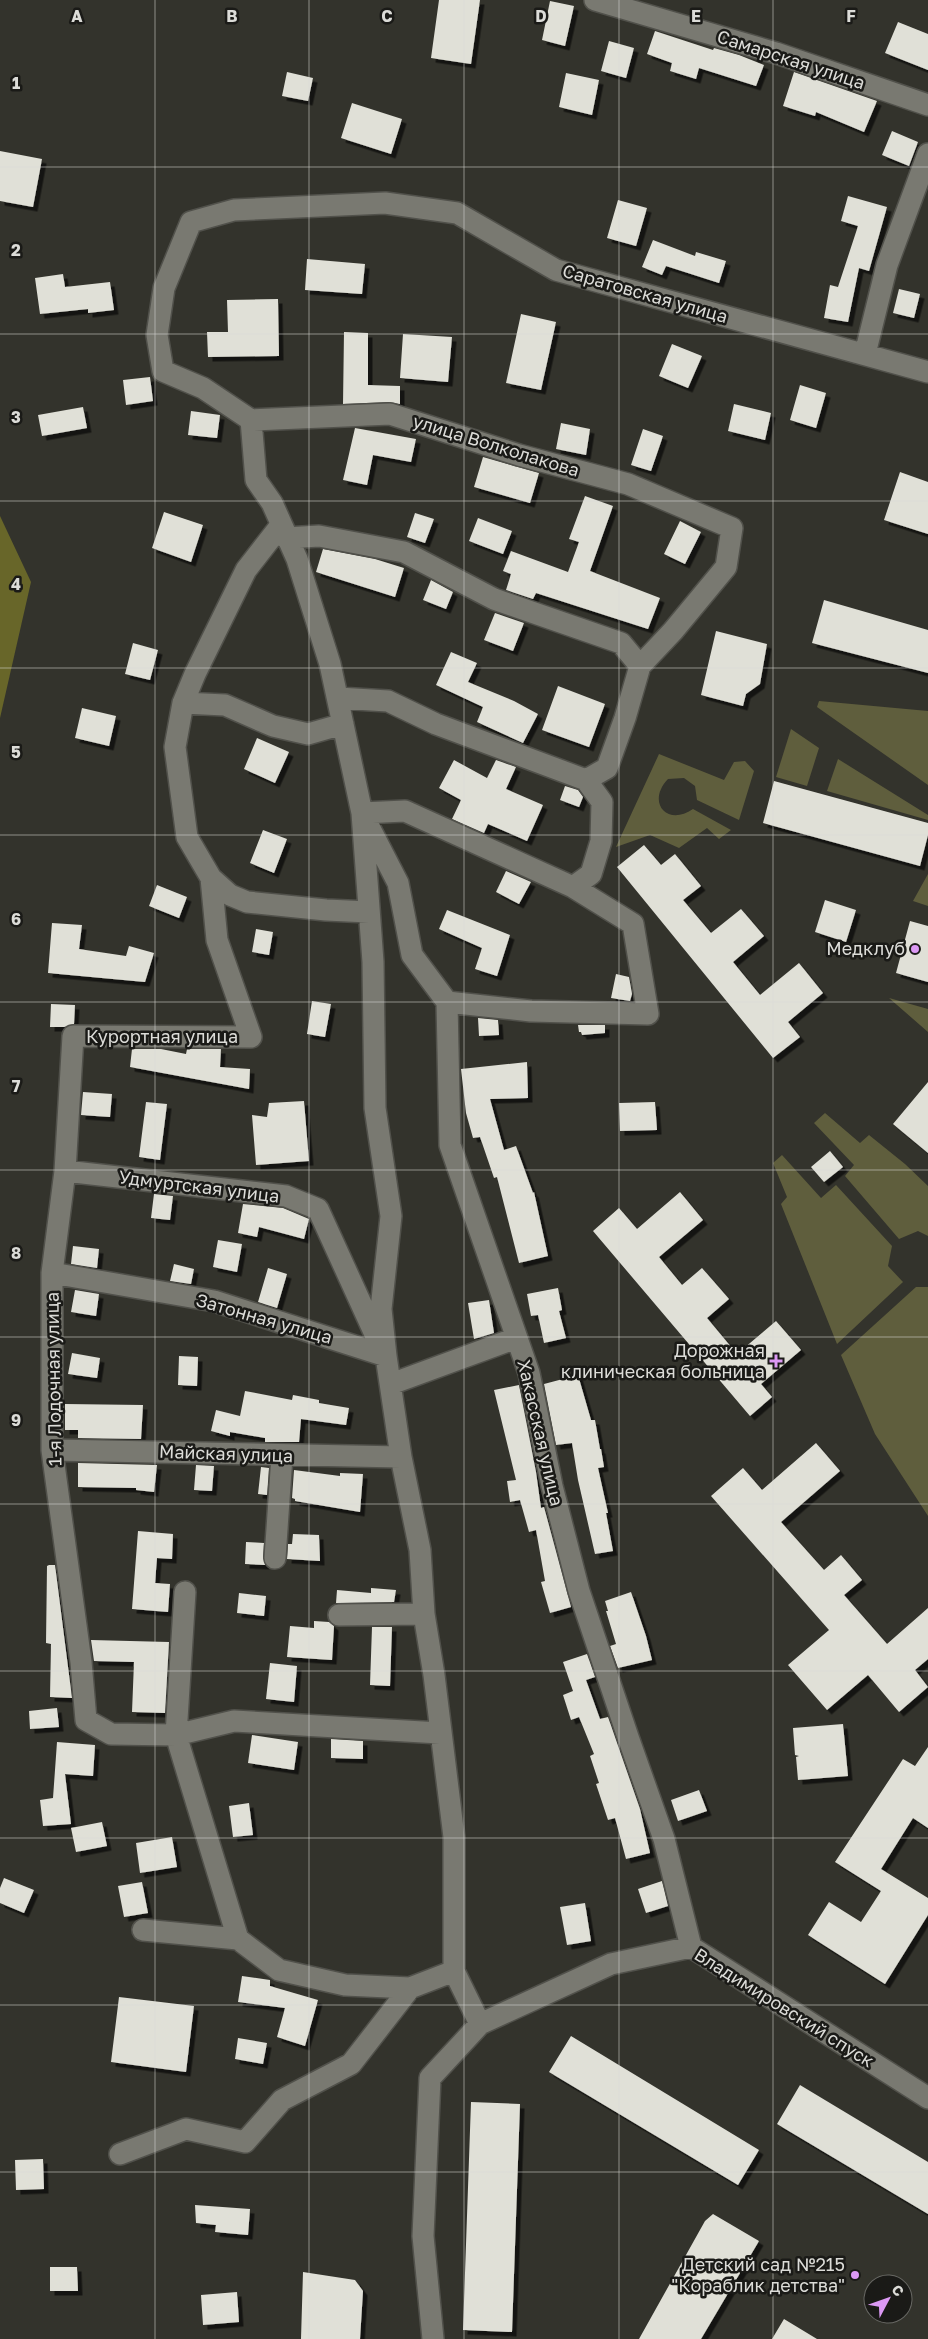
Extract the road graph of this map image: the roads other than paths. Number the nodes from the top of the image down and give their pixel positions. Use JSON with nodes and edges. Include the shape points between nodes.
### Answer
{"nodes":[{"id":1,"x":595,"y":0,"type":"edge"},
{"id":2,"x":928,"y":105,"type":"edge"},
{"id":3,"x":928,"y":154,"type":"edge"},
{"id":4,"x":865,"y":354,"type":"junction"},
{"id":5,"x":928,"y":372,"type":"edge"},
{"id":6,"x":250,"y":420,"type":"junction"},
{"id":7,"x":284,"y":531,"type":"junction"},
{"id":8,"x":640,"y":666,"type":"junction"},
{"id":9,"x":338,"y":698,"type":"junction"},
{"id":10,"x":183,"y":703,"type":"junction"},
{"id":11,"x":343,"y":724,"type":"junction"},
{"id":12,"x":586,"y":780,"type":"junction"},
{"id":13,"x":362,"y":813,"type":"junction"},
{"id":14,"x":210,"y":878,"type":"junction"},
{"id":15,"x":573,"y":888,"type":"junction"},
{"id":16,"x":369,"y":912,"type":"junction"},
{"id":17,"x":447,"y":1002,"type":"junction"},
{"id":18,"x":73,"y":1036,"type":"joint"},
{"id":19,"x":65,"y":1171,"type":"junction"},
{"id":20,"x":52,"y":1273,"type":"junction"},
{"id":21,"x":516,"y":1338,"type":"junction"},
{"id":22,"x":386,"y":1356,"type":"junction"},
{"id":23,"x":391,"y":1384,"type":"junction"},
{"id":24,"x":52,"y":1450,"type":"junction"},
{"id":25,"x":282,"y":1456,"type":"junction"},
{"id":26,"x":401,"y":1458,"type":"junction"},
{"id":27,"x":275,"y":1558,"type":"dead end"},
{"id":28,"x":185,"y":1592,"type":"dead end"},
{"id":29,"x":424,"y":1614,"type":"junction"},
{"id":30,"x":339,"y":1616,"type":"dead end"},
{"id":31,"x":440,"y":1733,"type":"junction"},
{"id":32,"x":176,"y":1735,"type":"junction"},
{"id":33,"x":143,"y":1930,"type":"dead end"},
{"id":34,"x":238,"y":1939,"type":"junction"},
{"id":35,"x":691,"y":1947,"type":"junction"},
{"id":36,"x":454,"y":1971,"type":"junction"},
{"id":37,"x":410,"y":1988,"type":"junction"},
{"id":38,"x":480,"y":2024,"type":"junction"},
{"id":39,"x":928,"y":2098,"type":"edge"},
{"id":40,"x":120,"y":2154,"type":"dead end"},
{"id":41,"x":432,"y":2339,"type":"edge"}],
"edges":[{"from":1,"to":2,"type":"street","name":"Самарская улица","via":[[776,53]]},
{"from":3,"to":4,"type":"street","via":[[887,265]]},
{"from":4,"to":5,"type":"street","name":"Саратовская улица"},
{"from":4,"to":6,"type":"street","name":"Саратовская улица","via":[[556,270],[457,213],[385,203],[234,210],[191,222],[164,288],[157,334],[164,371],[203,388]]},
{"from":6,"to":7,"type":"street","via":[[256,480],[272,503]]},
{"from":6,"to":8,"type":"street","name":"улица Волколакова","via":[[390,414],[519,455],[628,484],[732,528],[726,567]]},
{"from":7,"to":8,"type":"street","via":[[404,552],[494,599],[621,642]]},
{"from":7,"to":9,"type":"street","via":[[298,559]]},
{"from":7,"to":10,"type":"street","via":[[246,570]]},
{"from":8,"to":12,"type":"street","via":[[607,768]]},
{"from":9,"to":11,"type":"street"},
{"from":9,"to":12,"type":"street","via":[[388,701],[436,724]]},
{"from":10,"to":11,"type":"street","via":[[225,705],[273,726],[308,734]]},
{"from":10,"to":14,"type":"street","via":[[175,747],[187,837]]},
{"from":11,"to":13,"type":"street"},
{"from":12,"to":15,"type":"street","via":[[602,802],[601,841],[591,874]]},
{"from":13,"to":15,"type":"street","via":[[405,811]]},
{"from":13,"to":16,"type":"street"},
{"from":13,"to":17,"type":"street","via":[[398,883],[412,955]]},
{"from":14,"to":16,"type":"street","via":[[230,895],[247,902]]},
{"from":14,"to":18,"type":"street","name":"Курортная улица","via":[[217,940],[252,1037]]},
{"from":15,"to":17,"type":"street","via":[[633,924],[648,1014],[531,1011]]},
{"from":16,"to":22,"type":"street","via":[[375,1108],[391,1216],[381,1309]]},
{"from":17,"to":21,"type":"street","name":"Хакасская улица","via":[[450,1145]]},
{"from":18,"to":19,"type":"street","name":"1-я Лодочная улица"},
{"from":19,"to":20,"type":"street","name":"1-я Лодочная улица"},
{"from":19,"to":22,"type":"street","name":"Удмуртская улица","via":[[286,1196],[318,1209]]},
{"from":20,"to":22,"type":"street","name":"Затонная улица","via":[[214,1302]]},
{"from":20,"to":24,"type":"street","name":"1-я Лодочная улица"},
{"from":21,"to":23,"type":"street"},
{"from":21,"to":35,"type":"street","name":"Хакасская улица","via":[[529,1373],[552,1486],[579,1591],[664,1839]]},
{"from":22,"to":23,"type":"street"},
{"from":23,"to":26,"type":"street"},
{"from":24,"to":25,"type":"street","name":"Майская улица"},
{"from":24,"to":32,"type":"street","name":"1-я Лодочная улица","via":[[86,1720],[111,1734]]},
{"from":25,"to":26,"type":"street","name":"Майская улица"},
{"from":25,"to":27,"type":"street"},
{"from":26,"to":29,"type":"street","via":[[420,1550]]},
{"from":28,"to":32,"type":"street"},
{"from":29,"to":30,"type":"street"},
{"from":29,"to":31,"type":"street"},
{"from":31,"to":32,"type":"street","via":[[234,1720]]},
{"from":31,"to":36,"type":"street","via":[[454,1837]]},
{"from":32,"to":34,"type":"street"},
{"from":33,"to":34,"type":"street"},
{"from":34,"to":37,"type":"street","via":[[279,1970],[345,1985]]},
{"from":35,"to":38,"type":"street","name":"Владимировский спуск","via":[[611,1964]]},
{"from":35,"to":39,"type":"street","name":"Владимировский спуск"},
{"from":36,"to":37,"type":"street"},
{"from":36,"to":38,"type":"street"},
{"from":37,"to":40,"type":"street","via":[[351,2064],[282,2100],[245,2142],[186,2129]]},
{"from":38,"to":41,"type":"street","name":"Владимировский спуск","via":[[430,2078],[423,2236]]}]}
